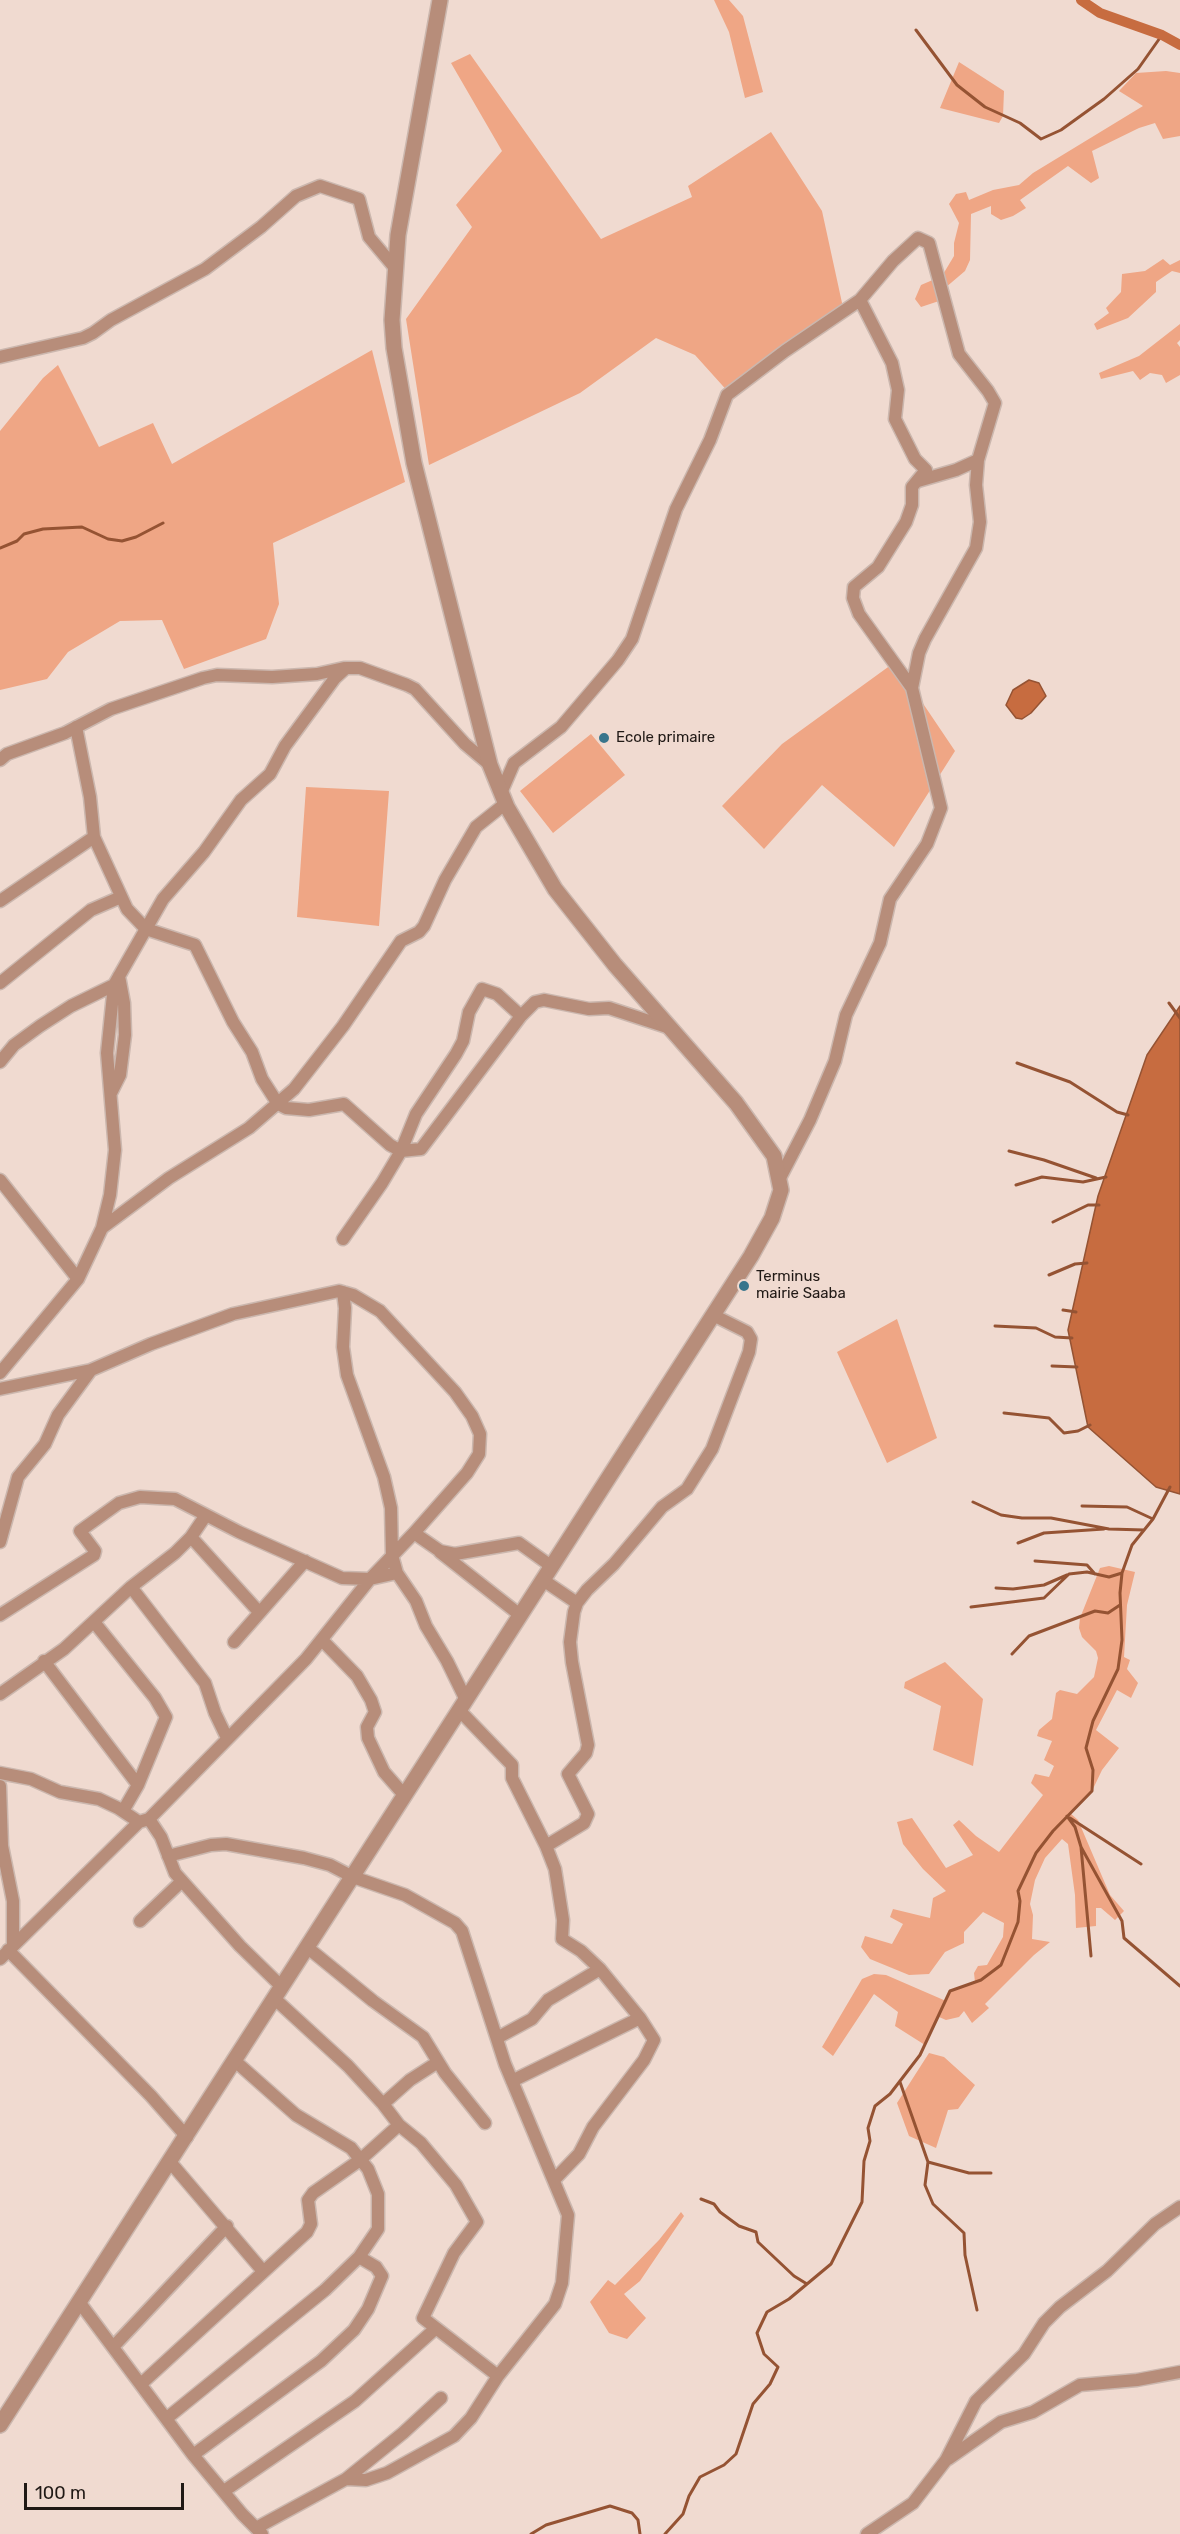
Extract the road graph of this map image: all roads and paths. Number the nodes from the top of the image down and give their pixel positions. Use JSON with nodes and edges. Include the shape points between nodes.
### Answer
{"nodes":[{"id":1,"x":440,"y":0,"type":"edge"},
{"id":2,"x":395,"y":268,"type":"junction"},
{"id":3,"x":860,"y":300,"type":"junction"},
{"id":4,"x":0,"y":357,"type":"edge"},
{"id":5,"x":978,"y":460,"type":"junction"},
{"id":6,"x":961,"y":468,"type":"junction"},
{"id":7,"x":932,"y":472,"type":"junction"},
{"id":8,"x":976,"y":478,"type":"junction"},
{"id":9,"x":346,"y":668,"type":"junction"},
{"id":10,"x":912,"y":688,"type":"junction"},
{"id":11,"x":76,"y":727,"type":"junction"},
{"id":12,"x":0,"y":760,"type":"edge"},
{"id":13,"x":490,"y":765,"type":"junction"},
{"id":14,"x":504,"y":798,"type":"junction"},
{"id":15,"x":94,"y":837,"type":"junction"},
{"id":16,"x":121,"y":897,"type":"junction"},
{"id":17,"x":0,"y":901,"type":"edge"},
{"id":18,"x":146,"y":929,"type":"junction"},
{"id":19,"x":117,"y":981,"type":"junction"},
{"id":20,"x":0,"y":983,"type":"edge"},
{"id":21,"x":521,"y":1017,"type":"junction"},
{"id":22,"x":671,"y":1029,"type":"junction"},
{"id":23,"x":0,"y":1062,"type":"edge"},
{"id":24,"x":278,"y":1104,"type":"junction"},
{"id":25,"x":401,"y":1151,"type":"junction"},
{"id":26,"x":780,"y":1178,"type":"junction"},
{"id":27,"x":0,"y":1180,"type":"edge"},
{"id":28,"x":102,"y":1228,"type":"junction"},
{"id":29,"x":343,"y":1239,"type":"dead end"},
{"id":30,"x":78,"y":1279,"type":"junction"},
{"id":31,"x":343,"y":1292,"type":"junction"},
{"id":32,"x":713,"y":1315,"type":"junction"},
{"id":33,"x":91,"y":1370,"type":"junction"},
{"id":34,"x":0,"y":1373,"type":"edge"},
{"id":35,"x":0,"y":1389,"type":"edge"},
{"id":36,"x":206,"y":1515,"type":"junction"},
{"id":37,"x":414,"y":1533,"type":"junction"},
{"id":38,"x":191,"y":1538,"type":"junction"},
{"id":39,"x":0,"y":1542,"type":"edge"},
{"id":40,"x":440,"y":1551,"type":"junction"},
{"id":41,"x":392,"y":1556,"type":"junction"},
{"id":42,"x":305,"y":1561,"type":"junction"},
{"id":43,"x":552,"y":1566,"type":"junction"},
{"id":44,"x":397,"y":1573,"type":"junction"},
{"id":45,"x":370,"y":1579,"type":"junction"},
{"id":46,"x":543,"y":1580,"type":"junction"},
{"id":47,"x":131,"y":1587,"type":"junction"},
{"id":48,"x":577,"y":1602,"type":"junction"},
{"id":49,"x":259,"y":1612,"type":"junction"},
{"id":50,"x":0,"y":1615,"type":"edge"},
{"id":51,"x":520,"y":1615,"type":"junction"},
{"id":52,"x":94,"y":1622,"type":"junction"},
{"id":53,"x":322,"y":1640,"type":"junction"},
{"id":54,"x":234,"y":1642,"type":"dead end"},
{"id":55,"x":44,"y":1661,"type":"junction"},
{"id":56,"x":0,"y":1694,"type":"edge"},
{"id":57,"x":463,"y":1705,"type":"junction"},
{"id":58,"x":227,"y":1738,"type":"junction"},
{"id":59,"x":0,"y":1773,"type":"edge"},
{"id":60,"x":138,"y":1785,"type":"junction"},
{"id":61,"x":0,"y":1786,"type":"edge"},
{"id":62,"x":405,"y":1796,"type":"junction"},
{"id":63,"x":123,"y":1811,"type":"junction"},
{"id":64,"x":144,"y":1821,"type":"junction"},
{"id":65,"x":546,"y":1846,"type":"junction"},
{"id":66,"x":168,"y":1856,"type":"junction"},
{"id":67,"x":353,"y":1877,"type":"junction"},
{"id":68,"x":182,"y":1881,"type":"junction"},
{"id":69,"x":140,"y":1921,"type":"dead end"},
{"id":70,"x":308,"y":1948,"type":"junction"},
{"id":71,"x":7,"y":1951,"type":"edge"},
{"id":72,"x":600,"y":1969,"type":"junction"},
{"id":73,"x":279,"y":1993,"type":"junction"},
{"id":74,"x":640,"y":2018,"type":"junction"},
{"id":75,"x":497,"y":2038,"type":"junction"},
{"id":76,"x":235,"y":2061,"type":"junction"},
{"id":77,"x":438,"y":2062,"type":"junction"},
{"id":78,"x":512,"y":2081,"type":"junction"},
{"id":79,"x":383,"y":2104,"type":"junction"},
{"id":80,"x":485,"y":2123,"type":"dead end"},
{"id":81,"x":399,"y":2125,"type":"junction"},
{"id":82,"x":187,"y":2137,"type":"junction"},
{"id":83,"x":360,"y":2160,"type":"junction"},
{"id":84,"x":171,"y":2163,"type":"junction"},
{"id":85,"x":554,"y":2180,"type":"junction"},
{"id":86,"x":1180,"y":2207,"type":"edge"},
{"id":87,"x":227,"y":2226,"type":"junction"},
{"id":88,"x":359,"y":2257,"type":"junction"},
{"id":89,"x":262,"y":2271,"type":"junction"},
{"id":90,"x":80,"y":2303,"type":"junction"},
{"id":91,"x":435,"y":2329,"type":"junction"},
{"id":92,"x":113,"y":2347,"type":"junction"},
{"id":93,"x":1180,"y":2372,"type":"edge"},
{"id":94,"x":498,"y":2376,"type":"junction"},
{"id":95,"x":141,"y":2384,"type":"junction"},
{"id":96,"x":441,"y":2397,"type":"dead end"},
{"id":97,"x":5,"y":2408,"type":"edge"},
{"id":98,"x":167,"y":2418,"type":"junction"},
{"id":99,"x":0,"y":2425,"type":"edge"},
{"id":100,"x":193,"y":2455,"type":"junction"},
{"id":101,"x":946,"y":2460,"type":"junction"},
{"id":102,"x":346,"y":2479,"type":"junction"},
{"id":103,"x":224,"y":2491,"type":"junction"},
{"id":104,"x":259,"y":2531,"type":"edge"},
{"id":105,"x":867,"y":2534,"type":"edge"}],
"edges":[{"from":1,"to":2,"type":"street","via":[[404,194]]},
{"from":2,"to":4,"type":"street","via":[[369,237],[359,199],[327,186],[313,188],[296,196],[205,269],[93,333]]},
{"from":2,"to":13,"type":"street","via":[[394,348],[403,406],[446,597]]},
{"from":3,"to":5,"type":"street","via":[[918,238],[929,243],[959,354],[995,403]]},
{"from":3,"to":7,"type":"street","via":[[892,363],[898,390],[895,419],[915,459]]},
{"from":3,"to":14,"type":"street","via":[[727,394],[710,440],[675,509],[632,639],[561,727],[514,763]]},
{"from":5,"to":6,"type":"street"},
{"from":5,"to":8,"type":"street"},
{"from":6,"to":7,"type":"street"},
{"from":6,"to":8,"type":"street"},
{"from":7,"to":10,"type":"street","via":[[912,487],[912,505],[906,522],[878,567],[858,582],[853,592],[859,614]]},
{"from":8,"to":10,"type":"street","via":[[980,522],[976,548],[925,639]]},
{"from":9,"to":11,"type":"street","via":[[272,678],[210,676],[111,709]]},
{"from":9,"to":13,"type":"street","via":[[376,672],[415,689],[465,744]]},
{"from":9,"to":18,"type":"street","via":[[309,711],[270,774],[241,800],[204,852],[163,899]]},
{"from":10,"to":26,"type":"street","via":[[940,800],[939,817],[927,844],[890,899],[880,943],[846,1015],[835,1061]]},
{"from":11,"to":12,"type":"street"},
{"from":11,"to":15,"type":"street"},
{"from":13,"to":14,"type":"street"},
{"from":14,"to":22,"type":"street","via":[[555,889]]},
{"from":14,"to":24,"type":"street","via":[[476,827],[424,926],[401,941],[343,1026]]},
{"from":15,"to":16,"type":"street"},
{"from":15,"to":17,"type":"street"},
{"from":16,"to":18,"type":"street","via":[[134,919]]},
{"from":16,"to":20,"type":"street","via":[[91,910]]},
{"from":18,"to":19,"type":"street"},
{"from":18,"to":24,"type":"street","via":[[195,945]]},
{"from":19,"to":23,"type":"street","via":[[48,1021],[14,1045]]},
{"from":19,"to":28,"type":"street","via":[[107,1036],[115,1150]]},
{"from":21,"to":22,"type":"street","via":[[535,1002],[544,1000],[589,1009],[609,1008]]},
{"from":21,"to":25,"type":"street","via":[[425,1146]]},
{"from":21,"to":25,"type":"street","via":[[488,989],[477,993],[463,1041],[416,1114]]},
{"from":22,"to":26,"type":"street","via":[[752,1124],[774,1156]]},
{"from":24,"to":25,"type":"street","via":[[309,1110],[346,1104],[380,1138]]},
{"from":24,"to":28,"type":"street"},
{"from":25,"to":29,"type":"street"},
{"from":26,"to":32,"type":"street","via":[[779,1201],[763,1236]]},
{"from":27,"to":30,"type":"street"},
{"from":28,"to":30,"type":"street"},
{"from":30,"to":34,"type":"street"},
{"from":31,"to":33,"type":"street","via":[[233,1314]]},
{"from":31,"to":37,"type":"street","via":[[380,1311],[455,1392],[480,1434],[479,1454],[467,1473]]},
{"from":31,"to":41,"type":"street","via":[[347,1375],[392,1508]]},
{"from":32,"to":43,"type":"street"},
{"from":32,"to":48,"type":"street","via":[[747,1332],[751,1339],[712,1449],[687,1489],[662,1507]]},
{"from":33,"to":35,"type":"street"},
{"from":33,"to":39,"type":"street","via":[[58,1415],[45,1444],[18,1477]]},
{"from":36,"to":38,"type":"street"},
{"from":36,"to":42,"type":"street"},
{"from":36,"to":50,"type":"street","via":[[175,1499],[130,1498],[80,1531],[94,1554]]},
{"from":37,"to":40,"type":"street"},
{"from":37,"to":41,"type":"street"},
{"from":38,"to":47,"type":"street"},
{"from":38,"to":49,"type":"street"},
{"from":40,"to":43,"type":"street","via":[[459,1554],[519,1543]]},
{"from":40,"to":51,"type":"street"},
{"from":41,"to":44,"type":"street"},
{"from":41,"to":45,"type":"street"},
{"from":42,"to":45,"type":"street","via":[[342,1578]]},
{"from":42,"to":49,"type":"street"},
{"from":43,"to":46,"type":"street"},
{"from":44,"to":45,"type":"street"},
{"from":44,"to":57,"type":"street","via":[[447,1661]]},
{"from":45,"to":53,"type":"street"},
{"from":46,"to":48,"type":"street"},
{"from":46,"to":51,"type":"street"},
{"from":47,"to":52,"type":"street"},
{"from":47,"to":58,"type":"street","via":[[205,1683]]},
{"from":48,"to":65,"type":"street","via":[[570,1642],[588,1745],[568,1774],[588,1814],[584,1823]]},
{"from":49,"to":54,"type":"street"},
{"from":51,"to":57,"type":"street"},
{"from":52,"to":55,"type":"street"},
{"from":52,"to":60,"type":"street","via":[[166,1717]]},
{"from":53,"to":58,"type":"street"},
{"from":53,"to":62,"type":"street","via":[[357,1676],[371,1700],[375,1712],[367,1727],[368,1738],[384,1772]]},
{"from":55,"to":56,"type":"street"},
{"from":55,"to":60,"type":"street"},
{"from":57,"to":62,"type":"street"},
{"from":57,"to":65,"type":"street","via":[[513,1765],[512,1778]]},
{"from":58,"to":64,"type":"street"},
{"from":59,"to":63,"type":"street","via":[[31,1779],[60,1792],[99,1799]]},
{"from":60,"to":63,"type":"street"},
{"from":61,"to":71,"type":"street","via":[[2,1846],[13,1901]]},
{"from":62,"to":67,"type":"street"},
{"from":63,"to":64,"type":"street"},
{"from":64,"to":66,"type":"street","via":[[161,1837]]},
{"from":64,"to":71,"type":"street"},
{"from":65,"to":72,"type":"street","via":[[555,1869],[562,1940]]},
{"from":66,"to":67,"type":"street","via":[[226,1844],[330,1865]]},
{"from":66,"to":68,"type":"street","via":[[172,1870]]},
{"from":67,"to":70,"type":"street"},
{"from":67,"to":75,"type":"street","via":[[412,1899],[455,1923],[462,1931]]},
{"from":68,"to":69,"type":"street"},
{"from":68,"to":73,"type":"street"},
{"from":70,"to":73,"type":"street"},
{"from":70,"to":77,"type":"street","via":[[417,2031]]},
{"from":71,"to":82,"type":"street"},
{"from":72,"to":74,"type":"street"},
{"from":72,"to":75,"type":"street","via":[[548,2001],[532,2019]]},
{"from":73,"to":76,"type":"street"},
{"from":73,"to":79,"type":"street"},
{"from":74,"to":78,"type":"street"},
{"from":74,"to":85,"type":"street","via":[[653,2035],[653,2045],[604,2110],[579,2154]]},
{"from":75,"to":78,"type":"street"},
{"from":76,"to":82,"type":"street"},
{"from":76,"to":83,"type":"street","via":[[296,2115],[346,2145]]},
{"from":77,"to":79,"type":"street"},
{"from":77,"to":80,"type":"street"},
{"from":78,"to":85,"type":"street"},
{"from":79,"to":81,"type":"street"},
{"from":81,"to":83,"type":"street"},
{"from":81,"to":91,"type":"street","via":[[421,2143],[456,2185],[477,2222],[454,2253],[423,2315],[425,2323]]},
{"from":82,"to":84,"type":"street"},
{"from":83,"to":88,"type":"street","via":[[374,2181],[379,2205],[378,2229]]},
{"from":83,"to":89,"type":"street","via":[[313,2193],[308,2200],[309,2228]]},
{"from":84,"to":87,"type":"street"},
{"from":84,"to":90,"type":"street"},
{"from":85,"to":94,"type":"street","via":[[568,2215],[562,2283],[546,2318]]},
{"from":86,"to":101,"type":"street","via":[[1155,2224],[1107,2271],[1044,2323],[1024,2354],[976,2401]]},
{"from":87,"to":89,"type":"street"},
{"from":87,"to":92,"type":"street"},
{"from":88,"to":98,"type":"street","via":[[325,2290]]},
{"from":88,"to":100,"type":"street","via":[[376,2267],[382,2276],[354,2331],[321,2361]]},
{"from":89,"to":95,"type":"street"},
{"from":90,"to":92,"type":"street"},
{"from":90,"to":97,"type":"street"},
{"from":91,"to":94,"type":"street"},
{"from":91,"to":103,"type":"street","via":[[355,2401]]},
{"from":92,"to":95,"type":"street"},
{"from":93,"to":101,"type":"street","via":[[1080,2385],[1033,2412],[1001,2422]]},
{"from":94,"to":102,"type":"street","via":[[471,2418],[454,2436],[377,2478]]},
{"from":95,"to":98,"type":"street"},
{"from":96,"to":102,"type":"street","via":[[404,2433]]},
{"from":97,"to":99,"type":"street"},
{"from":98,"to":100,"type":"street"},
{"from":100,"to":103,"type":"street"},
{"from":101,"to":105,"type":"street","via":[[913,2503]]},
{"from":102,"to":104,"type":"street"},
{"from":103,"to":104,"type":"street"}]}
